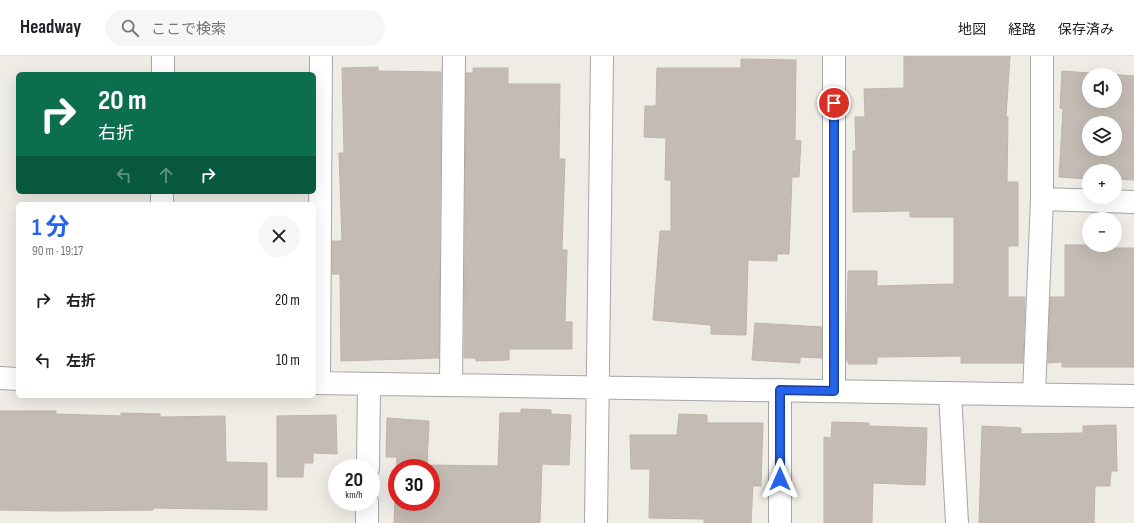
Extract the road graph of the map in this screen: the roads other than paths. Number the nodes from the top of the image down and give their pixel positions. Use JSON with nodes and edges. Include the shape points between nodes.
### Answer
{"nodes":[{"id":1,"x":163,"y":56,"type":"edge"},
{"id":2,"x":321,"y":56,"type":"edge"},
{"id":3,"x":454,"y":56,"type":"edge"},
{"id":4,"x":602,"y":56,"type":"edge"},
{"id":5,"x":834,"y":56,"type":"edge"},
{"id":6,"x":1042,"y":56,"type":"edge"},
{"id":7,"x":163,"y":72,"type":"edge"},
{"id":8,"x":1042,"y":199,"type":"junction"},
{"id":9,"x":1134,"y":202,"type":"edge"},
{"id":10,"x":0,"y":378,"type":"edge"},
{"id":11,"x":16,"y":379,"type":"edge"},
{"id":12,"x":316,"y":383,"type":"edge"},
{"id":13,"x":369,"y":384,"type":"junction"},
{"id":14,"x":451,"y":385,"type":"junction"},
{"id":15,"x":597,"y":387,"type":"junction"},
{"id":16,"x":780,"y":390,"type":"junction"},
{"id":17,"x":834,"y":391,"type":"junction"},
{"id":18,"x":950,"y":392,"type":"junction"},
{"id":19,"x":1034,"y":394,"type":"junction"},
{"id":20,"x":1134,"y":396,"type":"edge"},
{"id":21,"x":368,"y":459,"type":"edge"},
{"id":22,"x":367,"y":511,"type":"edge"},
{"id":23,"x":367,"y":523,"type":"edge"},
{"id":24,"x":596,"y":523,"type":"edge"},
{"id":25,"x":780,"y":523,"type":"edge"},
{"id":26,"x":957,"y":523,"type":"edge"}],
"edges":[{"from":1,"to":7,"type":"street"},
{"from":2,"to":12,"type":"street"},
{"from":3,"to":14,"type":"street"},
{"from":4,"to":15,"type":"street"},
{"from":5,"to":17,"type":"street"},
{"from":6,"to":8,"type":"street"},
{"from":8,"to":9,"type":"street"},
{"from":8,"to":19,"type":"street"},
{"from":10,"to":11,"type":"street"},
{"from":12,"to":13,"type":"street"},
{"from":13,"to":14,"type":"street"},
{"from":13,"to":21,"type":"street"},
{"from":14,"to":15,"type":"street"},
{"from":15,"to":16,"type":"street"},
{"from":15,"to":24,"type":"street"},
{"from":16,"to":17,"type":"street"},
{"from":16,"to":25,"type":"street"},
{"from":17,"to":18,"type":"street"},
{"from":18,"to":19,"type":"street"},
{"from":18,"to":26,"type":"street"},
{"from":19,"to":20,"type":"street"},
{"from":22,"to":23,"type":"street"}]}
